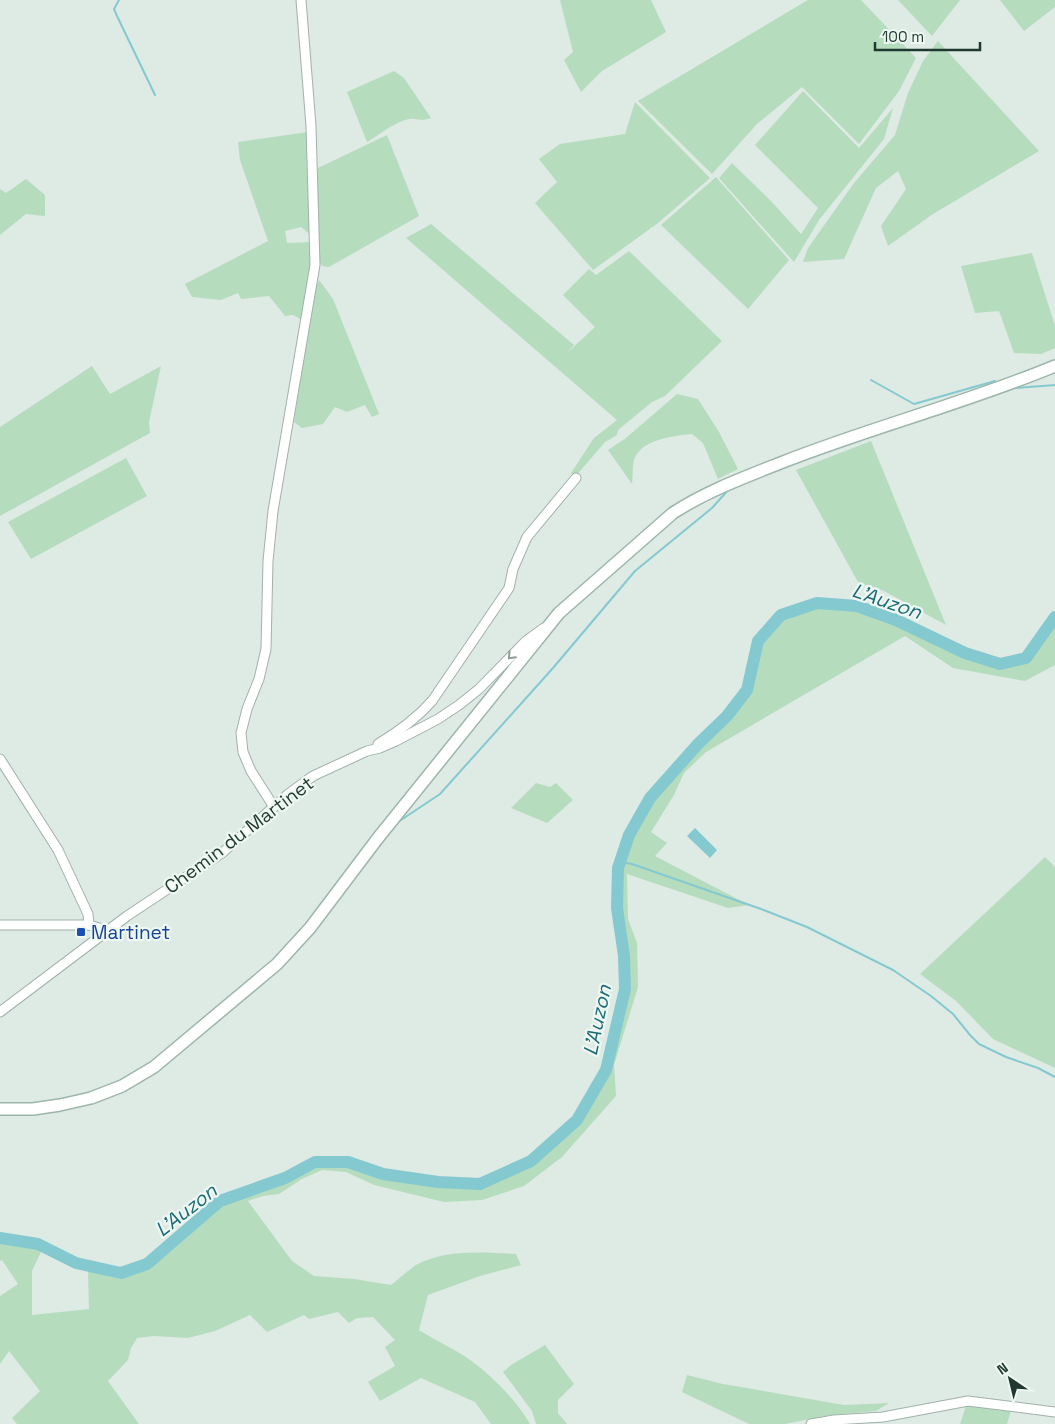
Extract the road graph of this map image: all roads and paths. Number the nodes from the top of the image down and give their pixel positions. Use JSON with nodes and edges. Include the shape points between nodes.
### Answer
{"nodes":[{"id":1,"x":301,"y":0,"type":"edge"},
{"id":2,"x":1055,"y":366,"type":"edge"},
{"id":3,"x":576,"y":478,"type":"dead end"},
{"id":4,"x":548,"y":626,"type":"junction"},
{"id":5,"x":367,"y":751,"type":"junction"},
{"id":6,"x":0,"y":759,"type":"edge"},
{"id":7,"x":274,"y":807,"type":"junction"},
{"id":8,"x":0,"y":924,"type":"edge"},
{"id":9,"x":89,"y":925,"type":"junction"},
{"id":10,"x":104,"y":933,"type":"junction"},
{"id":11,"x":0,"y":1012,"type":"edge"},
{"id":12,"x":0,"y":1110,"type":"edge"},
{"id":13,"x":1055,"y":1412,"type":"edge"},
{"id":14,"x":811,"y":1424,"type":"edge"}],
"edges":[{"from":1,"to":7,"type":"street","via":[[311,126],[315,266],[273,511],[266,649],[241,733],[250,771]]},
{"from":2,"to":4,"type":"main road","via":[[801,455],[704,494],[658,524]]},
{"from":3,"to":5,"type":"street","via":[[527,537],[513,569],[509,588],[432,700],[410,722]]},
{"from":4,"to":5,"type":"street","name":"Chemin du Martinet","one_way":true,"via":[[526,640],[479,689],[438,719],[396,741]]},
{"from":4,"to":12,"type":"main road","via":[[277,964],[138,1078],[108,1092],[60,1105]]},
{"from":5,"to":7,"type":"street","name":"Chemin du Martinet","via":[[313,776]]},
{"from":6,"to":9,"type":"street","via":[[58,850],[88,914]]},
{"from":7,"to":10,"type":"street","name":"Chemin du Martinet","via":[[222,852]]},
{"from":8,"to":9,"type":"street"},
{"from":9,"to":10,"type":"street"},
{"from":10,"to":11,"type":"street","name":"Chemin du Martinet"},
{"from":13,"to":14,"type":"street","via":[[968,1402],[883,1417]]}]}
